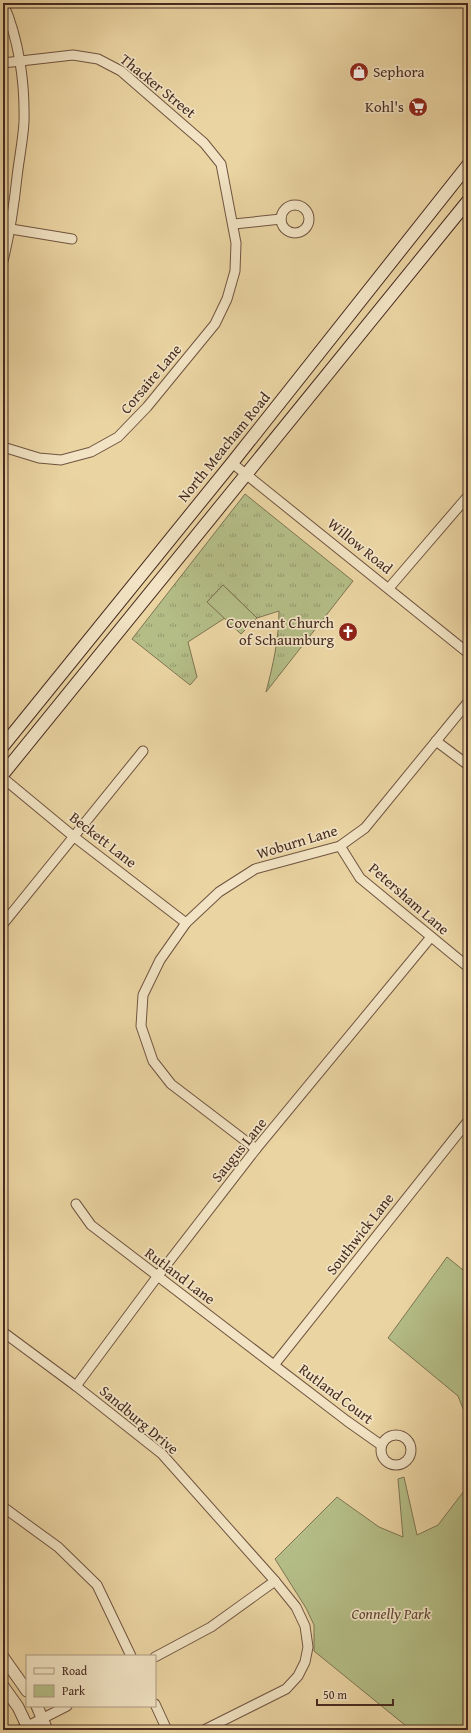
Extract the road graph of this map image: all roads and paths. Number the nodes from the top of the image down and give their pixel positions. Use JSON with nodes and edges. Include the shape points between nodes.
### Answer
{"nodes":[{"id":1,"x":3,"y":3,"type":"edge"},
{"id":2,"x":19,"y":62,"type":"junction"},
{"id":3,"x":3,"y":63,"type":"edge"},
{"id":4,"x":468,"y":165,"type":"edge"},
{"id":5,"x":468,"y":201,"type":"edge"},
{"id":6,"x":281,"y":219,"type":"dead end"},
{"id":7,"x":234,"y":224,"type":"junction"},
{"id":8,"x":11,"y":229,"type":"junction"},
{"id":9,"x":72,"y":239,"type":"dead end"},
{"id":10,"x":3,"y":261,"type":"edge"},
{"id":11,"x":3,"y":447,"type":"edge"},
{"id":12,"x":232,"y":463,"type":"junction"},
{"id":13,"x":247,"y":473,"type":"junction"},
{"id":14,"x":468,"y":496,"type":"edge"},
{"id":15,"x":389,"y":588,"type":"junction"},
{"id":16,"x":468,"y":653,"type":"edge"},
{"id":17,"x":468,"y":702,"type":"edge"},
{"id":18,"x":436,"y":741,"type":"junction"},
{"id":19,"x":3,"y":746,"type":"edge"},
{"id":20,"x":143,"y":751,"type":"dead end"},
{"id":21,"x":468,"y":765,"type":"edge"},
{"id":22,"x":3,"y":774,"type":"edge"},
{"id":23,"x":3,"y":778,"type":"edge"},
{"id":24,"x":73,"y":836,"type":"junction"},
{"id":25,"x":340,"y":846,"type":"junction"},
{"id":26,"x":3,"y":924,"type":"edge"},
{"id":27,"x":186,"y":924,"type":"junction"},
{"id":28,"x":431,"y":937,"type":"junction"},
{"id":29,"x":468,"y":967,"type":"edge"},
{"id":30,"x":468,"y":1121,"type":"edge"},
{"id":31,"x":256,"y":1150,"type":"junction"},
{"id":32,"x":76,"y":1204,"type":"dead end"},
{"id":33,"x":156,"y":1277,"type":"junction"},
{"id":34,"x":3,"y":1332,"type":"edge"},
{"id":35,"x":274,"y":1365,"type":"junction"},
{"id":36,"x":76,"y":1386,"type":"junction"},
{"id":37,"x":381,"y":1445,"type":"dead end"},
{"id":38,"x":3,"y":1507,"type":"edge"},
{"id":39,"x":275,"y":1581,"type":"junction"},
{"id":40,"x":131,"y":1655,"type":"edge"},
{"id":41,"x":156,"y":1656,"type":"edge"},
{"id":42,"x":3,"y":1657,"type":"edge"},
{"id":43,"x":3,"y":1686,"type":"edge"},
{"id":44,"x":26,"y":1690,"type":"edge"},
{"id":45,"x":156,"y":1706,"type":"edge"},
{"id":46,"x":37,"y":1707,"type":"edge"},
{"id":47,"x":66,"y":1707,"type":"edge"},
{"id":48,"x":45,"y":1725,"type":"edge"},
{"id":49,"x":26,"y":1729,"type":"edge"},
{"id":50,"x":167,"y":1730,"type":"edge"},
{"id":51,"x":204,"y":1730,"type":"edge"}],
"edges":[{"from":1,"to":2,"type":"street","via":[[12,23]]},
{"from":2,"to":3,"type":"street","name":"Thacker Street"},
{"from":2,"to":7,"type":"street","name":"Thacker Street","via":[[73,55],[98,59],[121,71],[204,143],[221,164]]},
{"from":2,"to":8,"type":"street","via":[[24,123]]},
{"from":4,"to":12,"type":"main road","name":"North Meacham Road"},
{"from":5,"to":13,"type":"main road"},
{"from":6,"to":7,"type":"street"},
{"from":7,"to":11,"type":"street","name":"Corsaire Lane","via":[[235,271],[227,299],[215,324],[133,423],[92,452],[72,458],[39,458]]},
{"from":8,"to":9,"type":"street"},
{"from":8,"to":10,"type":"street"},
{"from":12,"to":13,"type":"street","name":"Willow Road"},
{"from":12,"to":19,"type":"main road","name":"North Meacham Road"},
{"from":13,"to":15,"type":"street","name":"Willow Road"},
{"from":13,"to":22,"type":"main road"},
{"from":14,"to":15,"type":"street"},
{"from":15,"to":16,"type":"street","name":"Willow Road"},
{"from":17,"to":18,"type":"street","name":"Woburn Lane"},
{"from":18,"to":21,"type":"street"},
{"from":18,"to":25,"type":"street","name":"Woburn Lane","via":[[365,828]]},
{"from":20,"to":24,"type":"street"},
{"from":23,"to":24,"type":"street","name":"Beckett Lane"},
{"from":24,"to":26,"type":"street"},
{"from":24,"to":27,"type":"street","name":"Beckett Lane"},
{"from":25,"to":27,"type":"street","name":"Woburn Lane","via":[[255,869],[219,892]]},
{"from":25,"to":28,"type":"street","name":"Petersham Lane","via":[[360,878]]},
{"from":27,"to":31,"type":"street","name":"Woburn Lane","via":[[160,960],[143,994],[141,1026],[153,1061],[171,1084]]},
{"from":28,"to":29,"type":"street","name":"Petersham Lane"},
{"from":28,"to":31,"type":"street","name":"Saugus Lane"},
{"from":30,"to":35,"type":"street","name":"Southwick Lane"},
{"from":31,"to":33,"type":"street","name":"Saugus Lane"},
{"from":32,"to":33,"type":"street","name":"Rutland Lane","via":[[91,1225]]},
{"from":33,"to":35,"type":"street","name":"Rutland Lane"},
{"from":33,"to":36,"type":"street","name":"Saugus Lane"},
{"from":34,"to":36,"type":"street","name":"Sandburg Drive"},
{"from":35,"to":37,"type":"street","name":"Rutland Court"},
{"from":36,"to":39,"type":"street","name":"Sandburg Drive","via":[[162,1454]]},
{"from":38,"to":40,"type":"street","via":[[58,1547],[97,1585]]},
{"from":39,"to":41,"type":"street","via":[[211,1627]]},
{"from":39,"to":51,"type":"street","name":"Sandburg Drive","via":[[296,1607],[305,1626],[308,1647],[305,1662],[298,1676],[286,1690]]},
{"from":42,"to":44,"type":"street"},
{"from":43,"to":49,"type":"street"},
{"from":45,"to":50,"type":"street"},
{"from":46,"to":48,"type":"street"},
{"from":47,"to":48,"type":"street"},
{"from":48,"to":49,"type":"street"}]}
